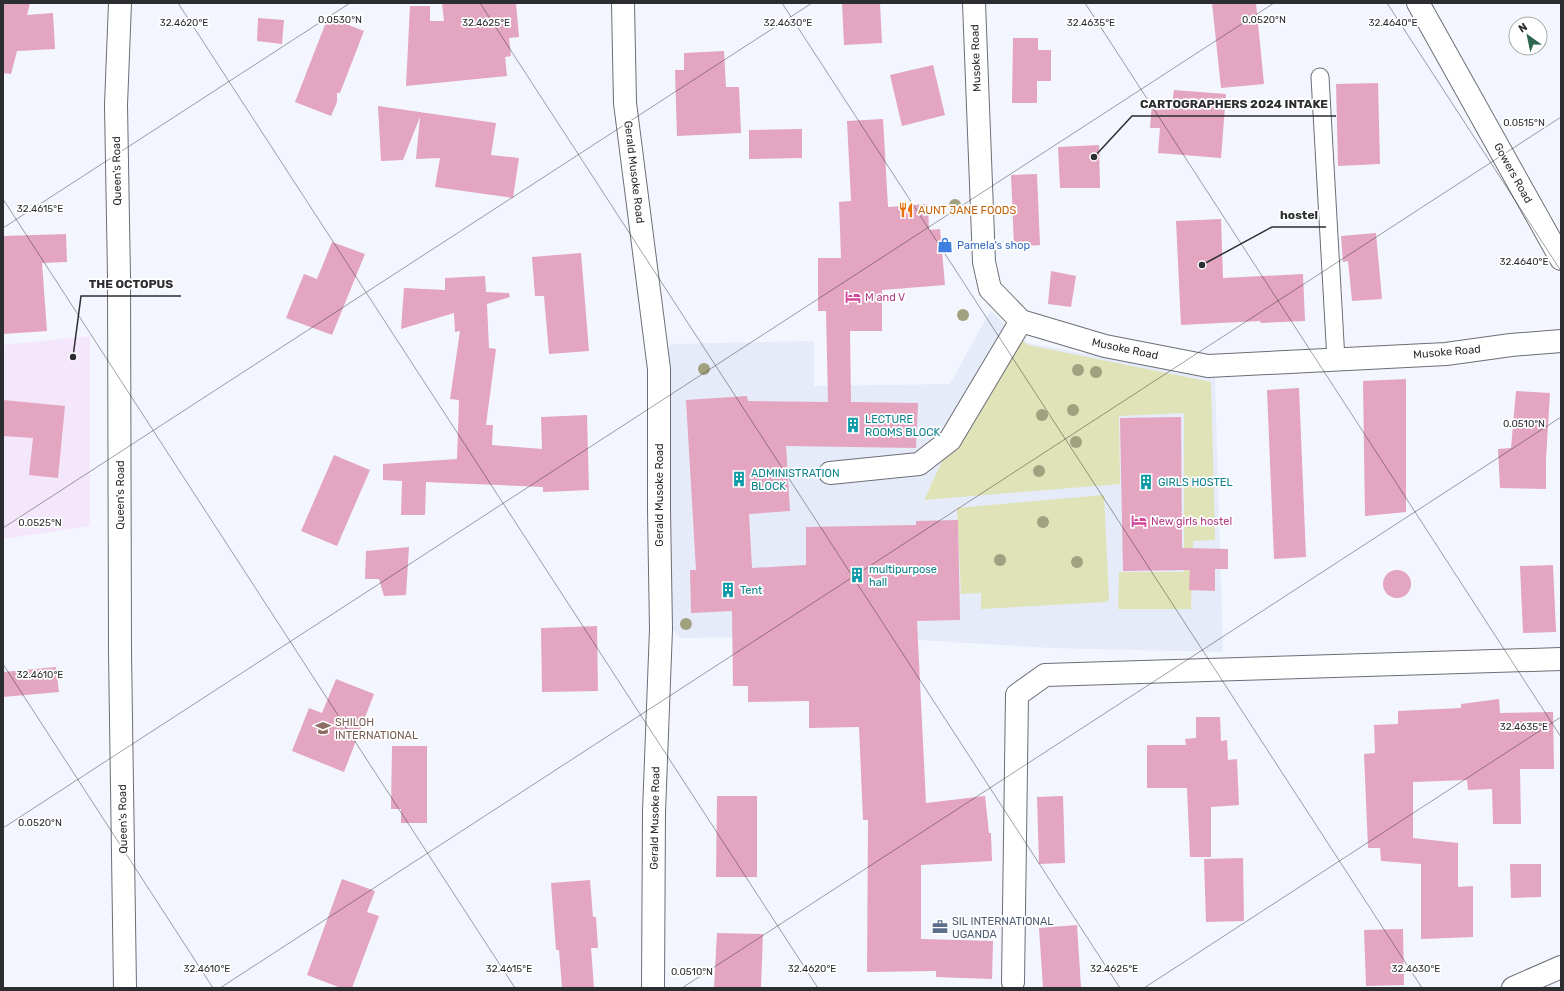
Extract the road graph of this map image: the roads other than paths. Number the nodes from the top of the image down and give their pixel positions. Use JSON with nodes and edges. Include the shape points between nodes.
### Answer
{"nodes":[{"id":1,"x":120,"y":3,"type":"edge"},
{"id":2,"x":623,"y":3,"type":"edge"},
{"id":3,"x":974,"y":3,"type":"edge"},
{"id":4,"x":1418,"y":3,"type":"edge"},
{"id":5,"x":1320,"y":77,"type":"dead end"},
{"id":6,"x":1561,"y":259,"type":"edge"},
{"id":7,"x":1021,"y":321,"type":"junction"},
{"id":8,"x":1561,"y":341,"type":"edge"},
{"id":9,"x":1336,"y":360,"type":"junction"},
{"id":10,"x":830,"y":473,"type":"dead end"},
{"id":11,"x":1561,"y":659,"type":"edge"},
{"id":12,"x":1561,"y":967,"type":"edge"},
{"id":13,"x":1013,"y":982,"type":"dead end"},
{"id":14,"x":125,"y":988,"type":"edge"},
{"id":15,"x":653,"y":988,"type":"edge"},
{"id":16,"x":1513,"y":988,"type":"edge"}],
"edges":[{"from":1,"to":14,"type":"street","name":"Queen's Road","via":[[116,105]]},
{"from":2,"to":15,"type":"street","name":"Gerald Musoke Road","via":[[625,103],[659,369],[661,629],[654,812]]},
{"from":3,"to":7,"type":"street","name":"Musoke Road","via":[[984,262],[990,289]]},
{"from":4,"to":6,"type":"street","name":"Gowers Road"},
{"from":5,"to":9,"type":"lane"},
{"from":7,"to":9,"type":"street","name":"Musoke Road","via":[[1105,346],[1208,366]]},
{"from":7,"to":10,"type":"street","via":[[950,440],[919,464]]},
{"from":8,"to":9,"type":"street","name":"Musoke Road","via":[[1446,354]]},
{"from":11,"to":13,"type":"street","via":[[1045,675],[1017,695]]},
{"from":12,"to":16,"type":"street"}]}
